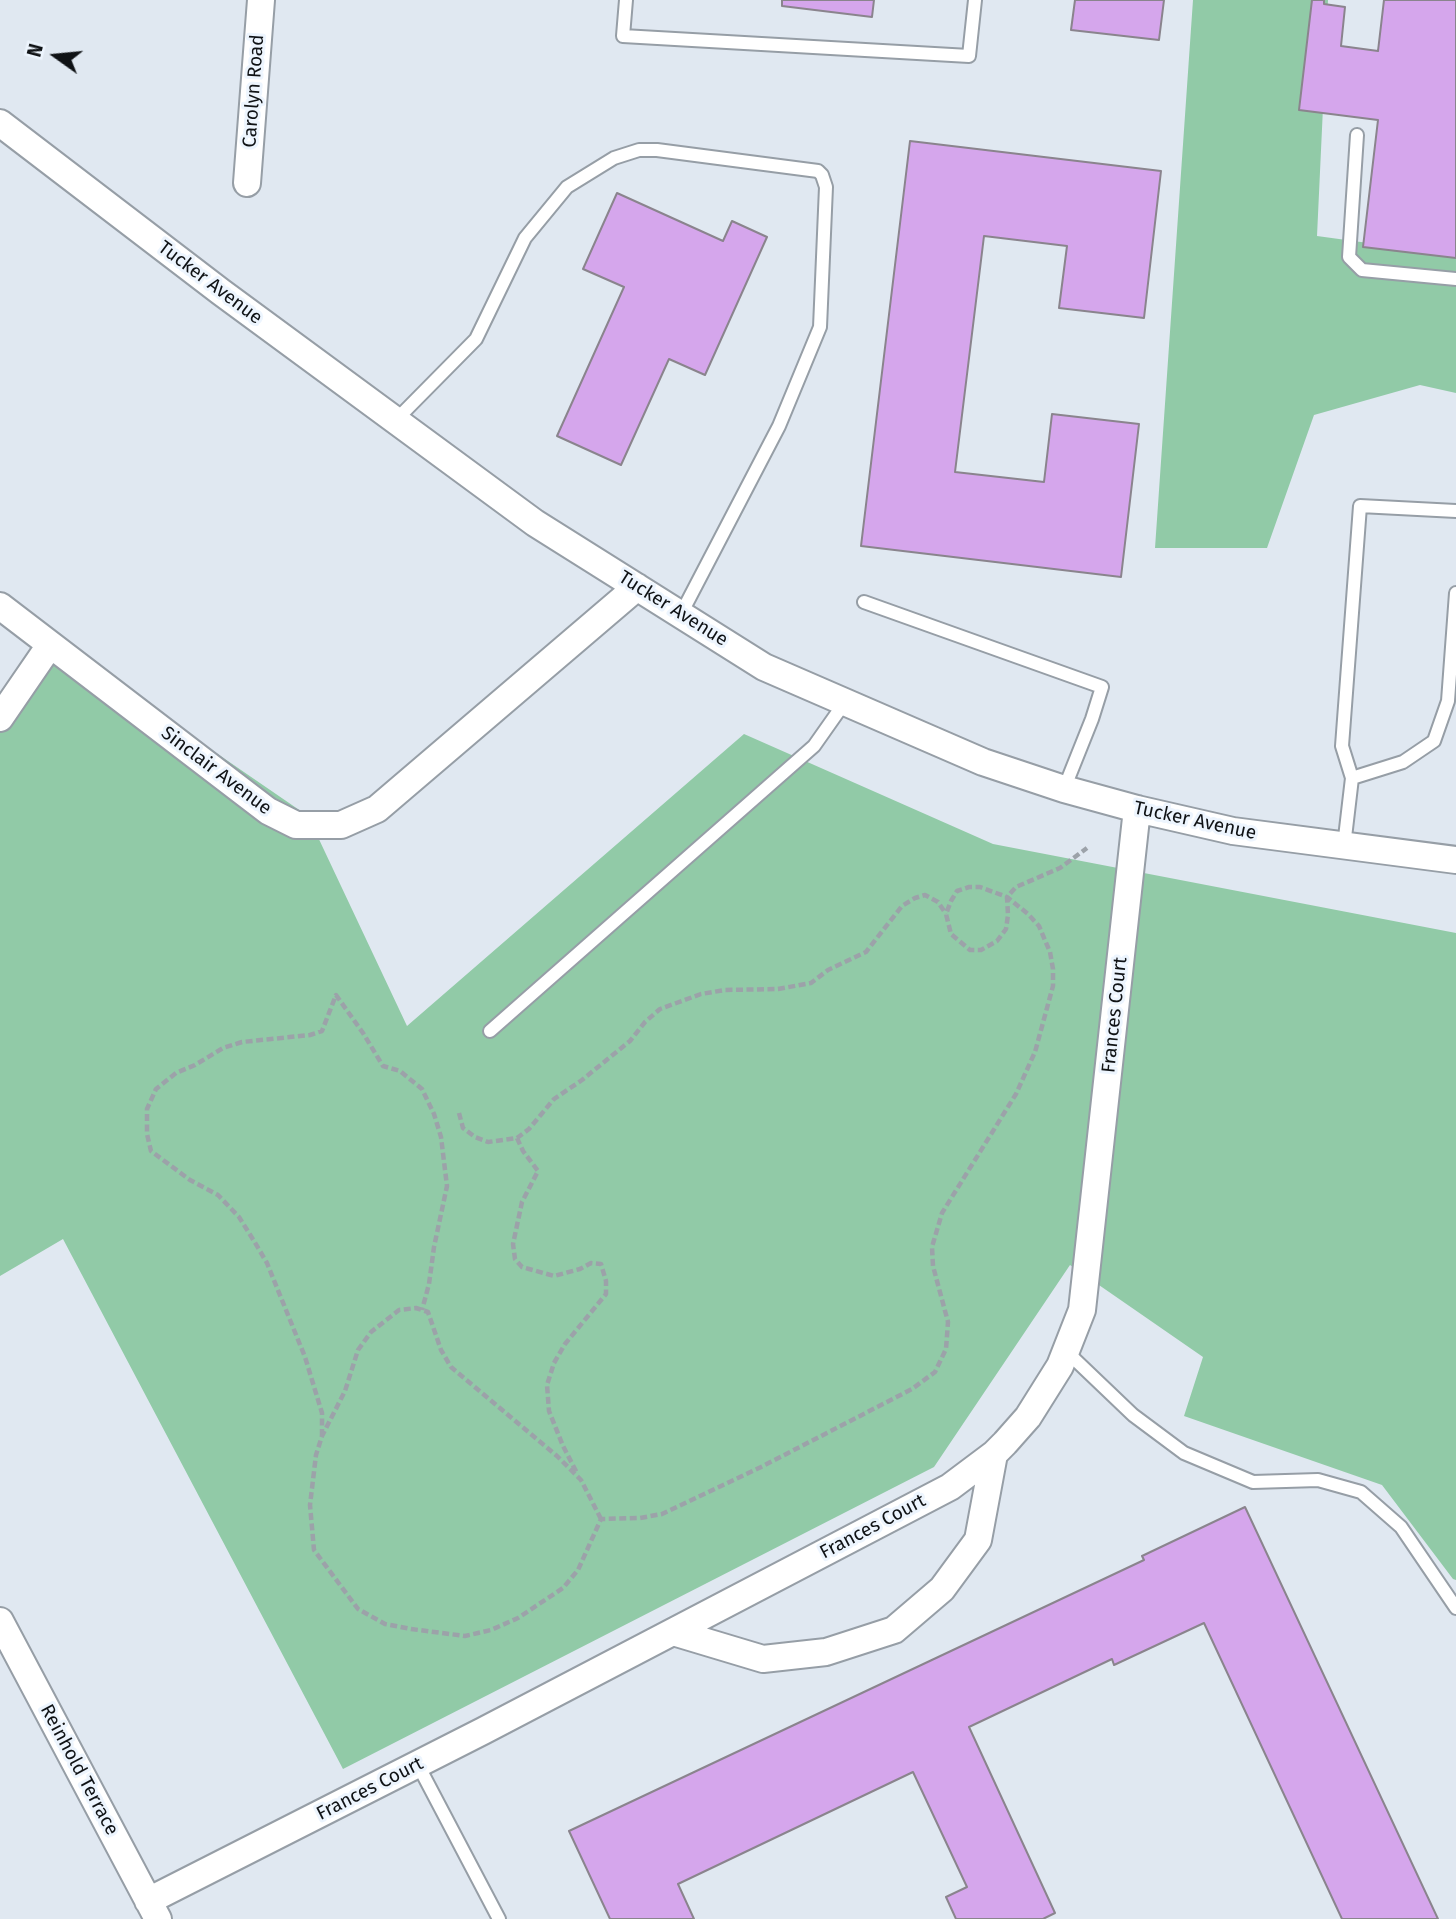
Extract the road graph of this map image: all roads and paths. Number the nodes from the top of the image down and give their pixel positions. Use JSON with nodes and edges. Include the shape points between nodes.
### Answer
{"nodes":[{"id":1,"x":261,"y":0,"type":"edge"},
{"id":2,"x":626,"y":0,"type":"edge"},
{"id":3,"x":975,"y":0,"type":"edge"},
{"id":4,"x":0,"y":123,"type":"edge"},
{"id":5,"x":1357,"y":135,"type":"dead end"},
{"id":6,"x":247,"y":183,"type":"dead end"},
{"id":7,"x":1456,"y":279,"type":"edge"},
{"id":8,"x":395,"y":421,"type":"junction"},
{"id":9,"x":1456,"y":511,"type":"edge"},
{"id":10,"x":637,"y":587,"type":"junction"},
{"id":11,"x":1456,"y":593,"type":"edge"},
{"id":12,"x":864,"y":602,"type":"dead end"},
{"id":13,"x":0,"y":606,"type":"edge"},
{"id":14,"x":681,"y":614,"type":"junction"},
{"id":15,"x":50,"y":645,"type":"junction"},
{"id":16,"x":845,"y":702,"type":"junction"},
{"id":17,"x":0,"y":718,"type":"edge"},
{"id":18,"x":1352,"y":778,"type":"junction"},
{"id":19,"x":1064,"y":789,"type":"junction"},
{"id":20,"x":1137,"y":809,"type":"junction"},
{"id":21,"x":1344,"y":846,"type":"junction"},
{"id":22,"x":1087,"y":848,"type":"dead end"},
{"id":23,"x":1456,"y":860,"type":"edge"},
{"id":24,"x":1007,"y":897,"type":"junction"},
{"id":25,"x":946,"y":914,"type":"junction"},
{"id":26,"x":490,"y":1031,"type":"dead end"},
{"id":27,"x":458,"y":1113,"type":"dead end"},
{"id":28,"x":517,"y":1138,"type":"junction"},
{"id":29,"x":422,"y":1310,"type":"junction"},
{"id":30,"x":1066,"y":1350,"type":"junction"},
{"id":31,"x":322,"y":1436,"type":"junction"},
{"id":32,"x":994,"y":1454,"type":"junction"},
{"id":33,"x":581,"y":1480,"type":"junction"},
{"id":34,"x":601,"y":1519,"type":"junction"},
{"id":35,"x":1456,"y":1608,"type":"edge"},
{"id":36,"x":0,"y":1620,"type":"edge"},
{"id":37,"x":673,"y":1632,"type":"junction"},
{"id":38,"x":418,"y":1765,"type":"junction"},
{"id":39,"x":153,"y":1910,"type":"edge"},
{"id":40,"x":499,"y":1919,"type":"edge"}],
"edges":[{"from":1,"to":6,"type":"street","name":"Carolyn Road"},
{"from":2,"to":3,"type":"lane","via":[[623,36],[969,56]]},
{"from":4,"to":8,"type":"street","name":"Tucker Avenue"},
{"from":5,"to":7,"type":"lane","via":[[1349,257],[1362,270]]},
{"from":8,"to":10,"type":"street","name":"Tucker Avenue","via":[[535,523]]},
{"from":8,"to":14,"type":"lane","via":[[476,339],[525,238],[567,187],[614,158],[657,150],[808,169],[822,175],[820,327],[779,426]]},
{"from":9,"to":18,"type":"lane","via":[[1360,506],[1342,746]]},
{"from":10,"to":14,"type":"street","name":"Tucker Avenue"},
{"from":10,"to":15,"type":"street","name":"Sinclair Avenue","via":[[377,809],[341,825],[296,825],[268,811]]},
{"from":11,"to":18,"type":"lane","via":[[1448,701],[1434,741],[1403,762]]},
{"from":12,"to":19,"type":"lane","via":[[1102,687]]},
{"from":13,"to":15,"type":"street","name":"Sinclair Avenue"},
{"from":14,"to":16,"type":"street","name":"Tucker Avenue","via":[[764,667]]},
{"from":15,"to":17,"type":"street"},
{"from":16,"to":19,"type":"street","name":"Tucker Avenue","via":[[983,762]]},
{"from":16,"to":26,"type":"lane","via":[[814,746]]},
{"from":18,"to":21,"type":"lane"},
{"from":19,"to":20,"type":"street","name":"Tucker Avenue"},
{"from":20,"to":21,"type":"street","name":"Tucker Avenue","via":[[1233,831]]},
{"from":20,"to":30,"type":"street","name":"Frances Court","via":[[1082,1310]]},
{"from":21,"to":23,"type":"street","name":"Tucker Avenue"},
{"from":22,"to":24,"type":"path","via":[[1060,868],[1016,887]]},
{"from":24,"to":25,"type":"path","via":[[969,887],[957,891]]},
{"from":24,"to":25,"type":"path","via":[[1006,929],[981,950],[970,950],[951,934]]},
{"from":24,"to":34,"type":"path","via":[[1039,926],[1054,969],[1053,986],[1035,1052],[1016,1094],[936,1229],[933,1266],[948,1322],[946,1349],[935,1372],[912,1389],[662,1514]]},
{"from":25,"to":28,"type":"path","via":[[938,902],[925,895],[915,898],[901,906],[866,952],[811,983],[701,994],[660,1009],[629,1041],[554,1099]]},
{"from":27,"to":28,"type":"path","via":[[463,1128],[475,1137],[488,1142]]},
{"from":28,"to":33,"type":"path","via":[[538,1171],[522,1202],[513,1244],[515,1259],[522,1267],[554,1276],[601,1264],[606,1281],[606,1294],[565,1344],[547,1385],[549,1411]]},
{"from":29,"to":31,"type":"path","via":[[400,1310],[371,1332],[358,1350],[345,1391]]},
{"from":29,"to":31,"type":"path","via":[[446,1186],[441,1137],[422,1089],[400,1071],[383,1066],[336,995],[323,1031],[223,1048],[156,1089],[147,1109],[151,1151],[218,1195],[239,1217],[267,1263],[322,1413]]},
{"from":29,"to":33,"type":"path","via":[[428,1312],[451,1367]]},
{"from":30,"to":32,"type":"street","name":"Frances Court","via":[[1028,1417]]},
{"from":30,"to":35,"type":"lane","via":[[1133,1415],[1184,1453],[1252,1482],[1318,1480],[1361,1492],[1401,1527]]},
{"from":31,"to":34,"type":"path","via":[[310,1505],[314,1550],[358,1609],[386,1623],[465,1636],[518,1618],[563,1588],[578,1570]]},
{"from":32,"to":37,"type":"street","name":"Frances Court","via":[[950,1487]]},
{"from":32,"to":37,"type":"street","via":[[978,1540],[942,1589],[894,1630],[826,1652],[763,1659]]},
{"from":33,"to":34,"type":"path"},
{"from":36,"to":39,"type":"street","name":"Reinhold Terrace"},
{"from":37,"to":38,"type":"street","name":"Frances Court"},
{"from":38,"to":39,"type":"street","name":"Frances Court"},
{"from":38,"to":40,"type":"lane"}]}
